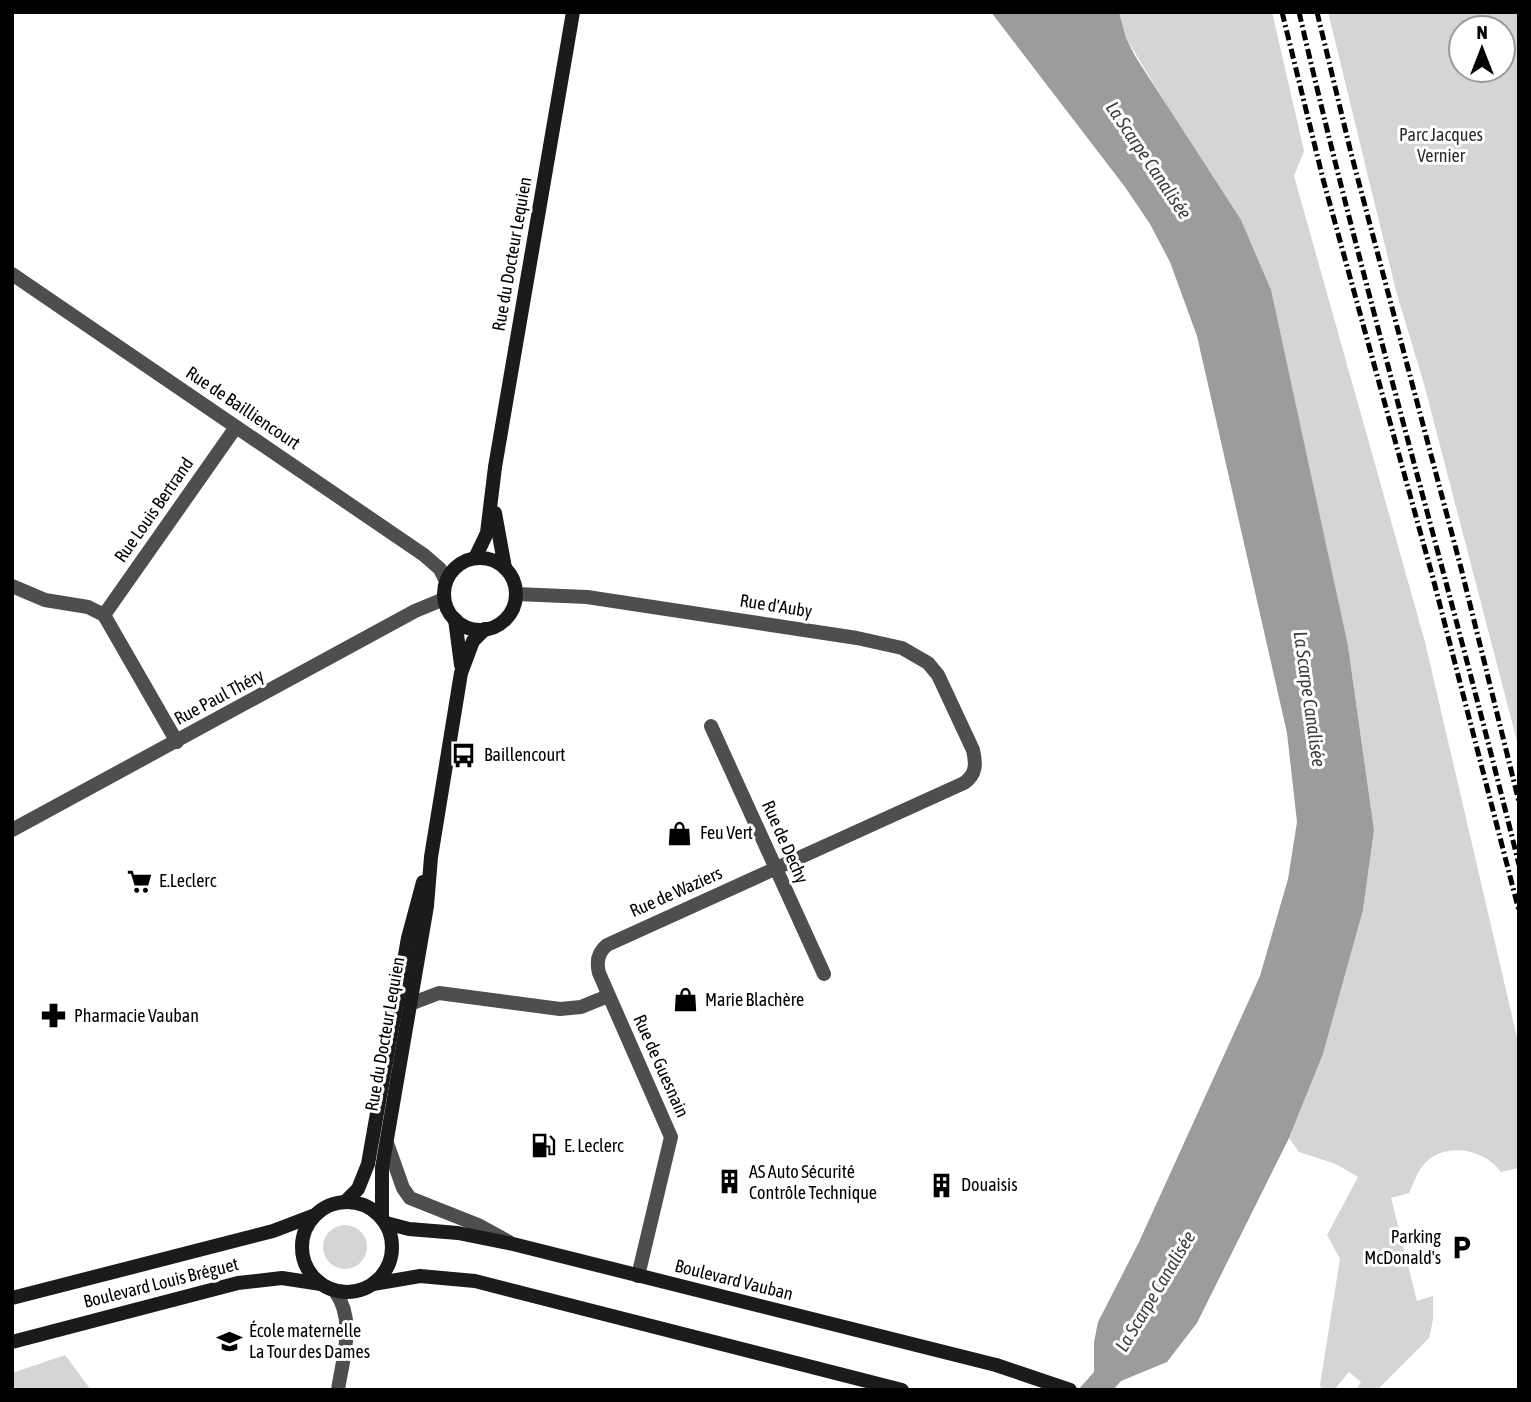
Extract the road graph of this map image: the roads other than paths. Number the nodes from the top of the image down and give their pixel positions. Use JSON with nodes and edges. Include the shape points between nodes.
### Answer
{"nodes":[{"id":1,"x":573,"y":12,"type":"edge"},
{"id":2,"x":12,"y":274,"type":"edge"},
{"id":3,"x":236,"y":426,"type":"junction"},
{"id":4,"x":493,"y":502,"type":"junction"},
{"id":5,"x":475,"y":558,"type":"junction"},
{"id":6,"x":505,"y":568,"type":"junction"},
{"id":7,"x":446,"y":581,"type":"junction"},
{"id":8,"x":12,"y":586,"type":"edge"},
{"id":9,"x":516,"y":594,"type":"junction"},
{"id":10,"x":444,"y":599,"type":"junction"},
{"id":11,"x":104,"y":615,"type":"junction"},
{"id":12,"x":455,"y":620,"type":"junction"},
{"id":13,"x":485,"y":629,"type":"junction"},
{"id":14,"x":461,"y":673,"type":"junction"},
{"id":15,"x":711,"y":726,"type":"dead end"},
{"id":16,"x":177,"y":742,"type":"junction"},
{"id":17,"x":973,"y":750,"type":"joint"},
{"id":18,"x":12,"y":830,"type":"edge"},
{"id":19,"x":431,"y":857,"type":"junction"},
{"id":20,"x":775,"y":868,"type":"junction"},
{"id":21,"x":824,"y":974,"type":"dead end"},
{"id":22,"x":608,"y":996,"type":"junction"},
{"id":23,"x":410,"y":1004,"type":"junction"},
{"id":24,"x":387,"y":1143,"type":"junction"},
{"id":25,"x":345,"y":1202,"type":"junction"},
{"id":26,"x":315,"y":1215,"type":"junction"},
{"id":27,"x":384,"y":1220,"type":"junction"},
{"id":28,"x":513,"y":1244,"type":"junction"},
{"id":29,"x":638,"y":1276,"type":"junction"},
{"id":30,"x":373,"y":1284,"type":"junction"},
{"id":31,"x":328,"y":1288,"type":"junction"},
{"id":32,"x":12,"y":1298,"type":"edge"},
{"id":33,"x":12,"y":1342,"type":"edge"},
{"id":34,"x":1063,"y":1387,"type":"edge"},
{"id":35,"x":338,"y":1390,"type":"edge"},
{"id":36,"x":902,"y":1390,"type":"edge"}],
"edges":[{"from":1,"to":4,"type":"main road","name":"Rue du Docteur Lequien"},
{"from":2,"to":3,"type":"street","name":"Rue de Bailliencourt"},
{"from":3,"to":7,"type":"street","name":"Rue de Bailliencourt","via":[[424,555]]},
{"from":3,"to":11,"type":"street","name":"Rue Louis Bertrand"},
{"from":4,"to":5,"type":"main road","name":"Rue du Docteur Lequien","via":[[488,533]]},
{"from":4,"to":6,"type":"main road","name":"Rue du Docteur Lequien"},
{"from":5,"to":6,"type":"main road","via":[[491,559]]},
{"from":5,"to":7,"type":"main road","via":[[455,567]]},
{"from":6,"to":9,"type":"main road"},
{"from":7,"to":10,"type":"main road"},
{"from":8,"to":11,"type":"street"},
{"from":9,"to":13,"type":"main road","via":[[505,620]]},
{"from":9,"to":17,"type":"street","name":"Rue d'Auby","via":[[587,597],[902,648],[928,663],[938,675]]},
{"from":10,"to":12,"type":"main road"},
{"from":10,"to":16,"type":"street","name":"Rue Paul Théry"},
{"from":11,"to":16,"type":"street"},
{"from":12,"to":13,"type":"main road","via":[[469,628]]},
{"from":12,"to":14,"type":"main road","name":"Rue du Docteur Lequien"},
{"from":13,"to":14,"type":"main road","name":"Rue du Docteur Lequien","via":[[473,641]]},
{"from":14,"to":19,"type":"main road","name":"Rue du Docteur Lequien"},
{"from":15,"to":20,"type":"street","name":"Rue de Dechy"},
{"from":16,"to":18,"type":"street","name":"Rue Paul Théry"},
{"from":17,"to":20,"type":"street","name":"Rue de Waziers","via":[[974,773],[964,783]]},
{"from":19,"to":23,"type":"main road","name":"Rue du Docteur Lequien"},
{"from":19,"to":25,"type":"main road","name":"Rue du Docteur Lequien","via":[[408,937],[366,1173]]},
{"from":20,"to":21,"type":"street","name":"Rue de Dechy"},
{"from":20,"to":22,"type":"street","name":"Rue de Waziers","via":[[607,944],[597,966]]},
{"from":22,"to":23,"type":"street","via":[[581,1007],[548,1009],[439,992]]},
{"from":22,"to":29,"type":"street","name":"Rue de Guesnain","via":[[671,1137]]},
{"from":23,"to":24,"type":"main road","name":"Rue du Docteur Lequien"},
{"from":24,"to":27,"type":"main road","name":"Rue du Docteur Lequien","via":[[382,1176]]},
{"from":24,"to":28,"type":"street","via":[[410,1198]]},
{"from":25,"to":26,"type":"main road"},
{"from":25,"to":27,"type":"main road","via":[[365,1206]]},
{"from":26,"to":31,"type":"main road","via":[[306,1227],[302,1247],[307,1268]]},
{"from":26,"to":32,"type":"main road","name":"Boulevard Louis Bréguet","via":[[273,1231]]},
{"from":27,"to":28,"type":"main road","name":"Boulevard Vauban","via":[[409,1229]]},
{"from":27,"to":30,"type":"main road","via":[[392,1242],[391,1256],[387,1269]]},
{"from":28,"to":29,"type":"main road","name":"Boulevard Vauban"},
{"from":29,"to":34,"type":"main road","name":"Boulevard Vauban","via":[[996,1365]]},
{"from":30,"to":31,"type":"main road","via":[[354,1292]]},
{"from":30,"to":36,"type":"main road","via":[[420,1276],[475,1281]]},
{"from":31,"to":33,"type":"main road","name":"Boulevard Louis Bréguet","via":[[282,1279],[238,1283]]},
{"from":31,"to":35,"type":"street","via":[[345,1307],[348,1324]]}]}
